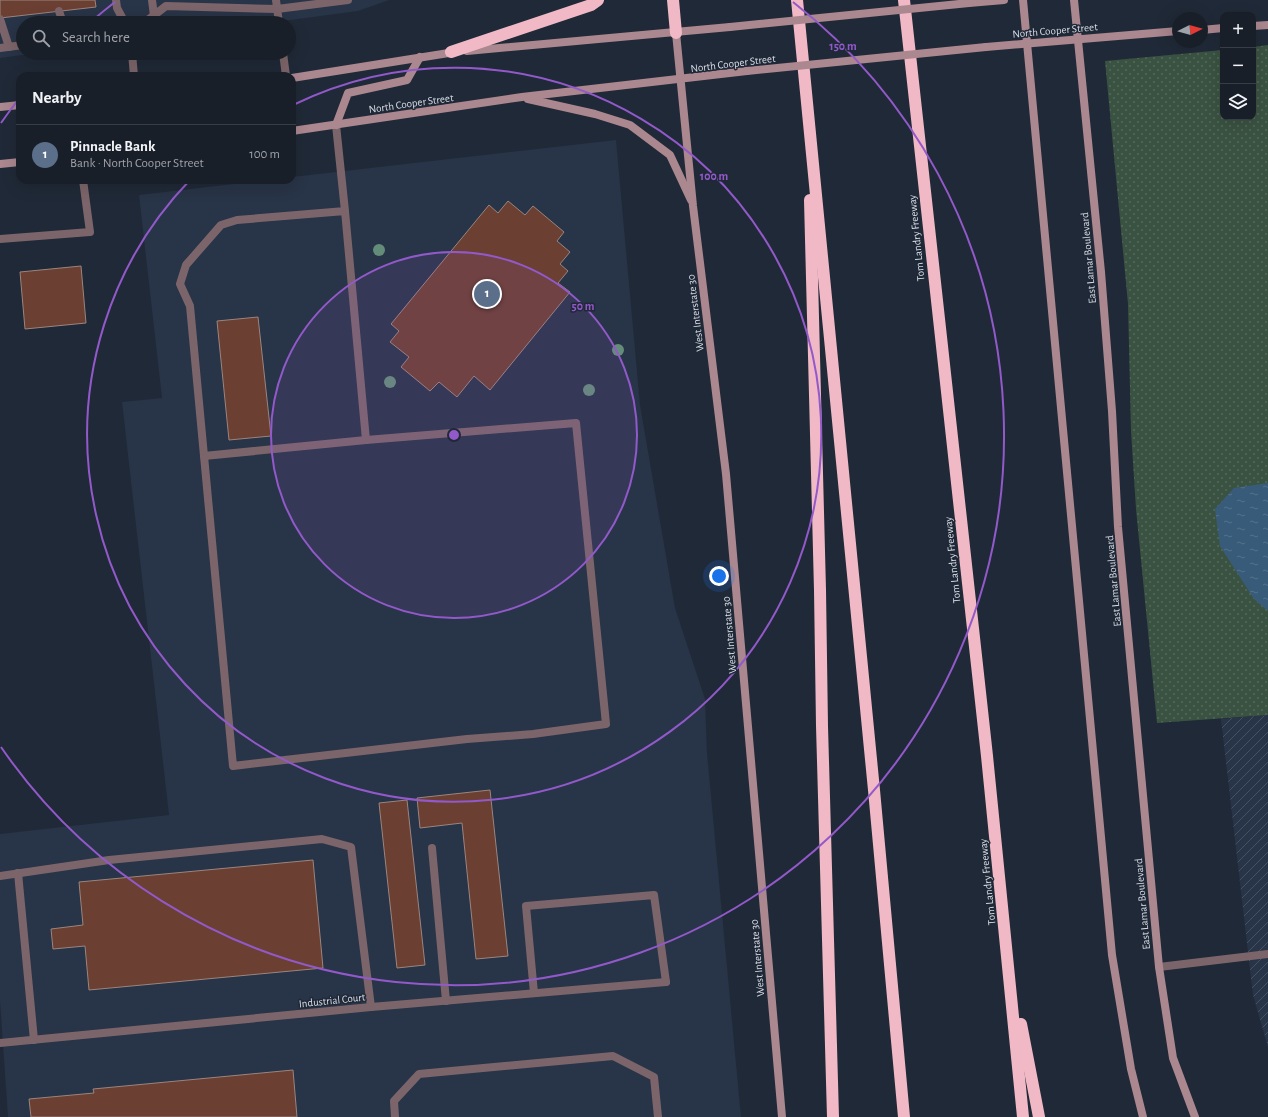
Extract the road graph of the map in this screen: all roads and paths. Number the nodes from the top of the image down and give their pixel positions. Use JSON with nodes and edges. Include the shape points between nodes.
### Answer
{"nodes":[{"id":1,"x":116,"y":0,"type":"edge"},
{"id":2,"x":152,"y":0,"type":"edge"},
{"id":3,"x":276,"y":0,"type":"edge"},
{"id":4,"x":348,"y":0,"type":"edge"},
{"id":5,"x":598,"y":0,"type":"edge"},
{"id":6,"x":673,"y":0,"type":"edge"},
{"id":7,"x":797,"y":0,"type":"edge"},
{"id":8,"x":904,"y":0,"type":"edge"},
{"id":9,"x":1004,"y":0,"type":"edge"},
{"id":10,"x":1023,"y":0,"type":"edge"},
{"id":11,"x":1074,"y":0,"type":"edge"},
{"id":12,"x":183,"y":3,"type":"edge"},
{"id":13,"x":277,"y":9,"type":"junction"},
{"id":14,"x":59,"y":11,"type":"dead end"},
{"id":15,"x":61,"y":16,"type":"edge"},
{"id":16,"x":121,"y":16,"type":"edge"},
{"id":17,"x":154,"y":16,"type":"joint"},
{"id":18,"x":278,"y":16,"type":"edge"},
{"id":19,"x":0,"y":19,"type":"edge"},
{"id":20,"x":1268,"y":25,"type":"edge"},
{"id":21,"x":1256,"y":26,"type":"edge"},
{"id":22,"x":1220,"y":28,"type":"edge"},
{"id":23,"x":1208,"y":29,"type":"edge"},
{"id":24,"x":1172,"y":31,"type":"edge"},
{"id":25,"x":676,"y":33,"type":"junction"},
{"id":26,"x":1077,"y":38,"type":"junction"},
{"id":27,"x":1027,"y":43,"type":"junction"},
{"id":28,"x":16,"y":46,"type":"edge"},
{"id":29,"x":9,"y":47,"type":"junction"},
{"id":30,"x":0,"y":48,"type":"edge"},
{"id":31,"x":451,"y":52,"type":"junction"},
{"id":32,"x":420,"y":57,"type":"junction"},
{"id":33,"x":133,"y":60,"type":"edge"},
{"id":34,"x":284,"y":60,"type":"edge"},
{"id":35,"x":134,"y":72,"type":"edge"},
{"id":36,"x":285,"y":72,"type":"edge"},
{"id":37,"x":296,"y":77,"type":"edge"},
{"id":38,"x":681,"y":80,"type":"junction"},
{"id":39,"x":806,"y":87,"type":"junction"},
{"id":40,"x":522,"y":98,"type":"junction"},
{"id":41,"x":16,"y":105,"type":"edge"},
{"id":42,"x":0,"y":107,"type":"edge"},
{"id":43,"x":336,"y":125,"type":"junction"},
{"id":44,"x":296,"y":130,"type":"edge"},
{"id":45,"x":16,"y":162,"type":"edge"},
{"id":46,"x":0,"y":164,"type":"edge"},
{"id":47,"x":84,"y":184,"type":"edge"},
{"id":48,"x":693,"y":206,"type":"junction"},
{"id":49,"x":345,"y":211,"type":"junction"},
{"id":50,"x":0,"y":239,"type":"edge"},
{"id":51,"x":366,"y":440,"type":"junction"},
{"id":52,"x":204,"y":456,"type":"junction"},
{"id":53,"x":432,"y":848,"type":"dead end"},
{"id":54,"x":18,"y":873,"type":"junction"},
{"id":55,"x":0,"y":876,"type":"edge"},
{"id":56,"x":1007,"y":949,"type":"junction"},
{"id":57,"x":1268,"y":954,"type":"edge"},
{"id":58,"x":1159,"y":966,"type":"junction"},
{"id":59,"x":534,"y":993,"type":"junction"},
{"id":60,"x":446,"y":1001,"type":"junction"},
{"id":61,"x":372,"y":1007,"type":"junction"},
{"id":62,"x":34,"y":1040,"type":"junction"},
{"id":63,"x":0,"y":1044,"type":"edge"},
{"id":64,"x":395,"y":1117,"type":"edge"},
{"id":65,"x":658,"y":1117,"type":"edge"},
{"id":66,"x":782,"y":1117,"type":"edge"},
{"id":67,"x":833,"y":1117,"type":"edge"},
{"id":68,"x":904,"y":1117,"type":"edge"},
{"id":69,"x":1023,"y":1117,"type":"edge"},
{"id":70,"x":1039,"y":1117,"type":"edge"},
{"id":71,"x":1143,"y":1117,"type":"edge"},
{"id":72,"x":1195,"y":1117,"type":"edge"}],
"edges":[{"from":1,"to":16,"type":"street"},
{"from":2,"to":17,"type":"street"},
{"from":3,"to":13,"type":"street"},
{"from":4,"to":13,"type":"street"},
{"from":5,"to":31,"type":"highway","via":[[591,5]]},
{"from":6,"to":25,"type":"highway"},
{"from":7,"to":39,"type":"highway"},
{"from":8,"to":56,"type":"highway","name":"Tom Landry Freeway"},
{"from":9,"to":25,"type":"main road","bridge":true},
{"from":10,"to":27,"type":"main road"},
{"from":11,"to":26,"type":"main road","name":"East Lamar Boulevard"},
{"from":12,"to":13,"type":"street"},
{"from":12,"to":17,"type":"street","via":[[166,6]]},
{"from":13,"to":18,"type":"street"},
{"from":14,"to":15,"type":"street"},
{"from":19,"to":29,"type":"street"},
{"from":20,"to":21,"type":"main road"},
{"from":22,"to":23,"type":"main road"},
{"from":24,"to":26,"type":"main road","name":"North Cooper Street"},
{"from":25,"to":31,"type":"main road"},
{"from":25,"to":38,"type":"main road","name":"West Interstate 30"},
{"from":26,"to":27,"type":"main road","name":"North Cooper Street"},
{"from":26,"to":58,"type":"main road","name":"East Lamar Boulevard","via":[[1101,272],[1118,528]]},
{"from":27,"to":38,"type":"main road","name":"North Cooper Street","bridge":true},
{"from":27,"to":71,"type":"main road","via":[[1112,955],[1131,1069]]},
{"from":28,"to":29,"type":"street"},
{"from":29,"to":30,"type":"street"},
{"from":31,"to":32,"type":"main road"},
{"from":32,"to":37,"type":"main road"},
{"from":32,"to":43,"type":"main road","via":[[406,80],[348,93]]},
{"from":33,"to":35,"type":"street"},
{"from":34,"to":36,"type":"street"},
{"from":38,"to":40,"type":"main road","name":"North Cooper Street"},
{"from":38,"to":48,"type":"main road","name":"West Interstate 30"},
{"from":39,"to":67,"type":"highway"},
{"from":39,"to":68,"type":"highway"},
{"from":40,"to":43,"type":"main road","name":"North Cooper Street"},
{"from":40,"to":48,"type":"main road","via":[[595,114],[630,125],[670,155]]},
{"from":41,"to":42,"type":"main road"},
{"from":43,"to":44,"type":"main road","name":"North Cooper Street"},
{"from":43,"to":49,"type":"street"},
{"from":45,"to":46,"type":"main road"},
{"from":47,"to":50,"type":"street","via":[[90,232]]},
{"from":48,"to":66,"type":"main road","name":"West Interstate 30","via":[[726,474]]},
{"from":49,"to":51,"type":"street"},
{"from":49,"to":52,"type":"street","via":[[237,220],[221,225],[186,265],[180,284],[190,306]]},
{"from":51,"to":52,"type":"street"},
{"from":51,"to":52,"type":"street","via":[[576,423],[606,724],[233,766]]},
{"from":53,"to":60,"type":"street"},
{"from":54,"to":55,"type":"street"},
{"from":54,"to":61,"type":"street","via":[[109,860],[322,839],[350,847]]},
{"from":54,"to":62,"type":"street"},
{"from":56,"to":69,"type":"highway","name":"Tom Landry Freeway"},
{"from":56,"to":70,"type":"highway"},
{"from":57,"to":58,"type":"street"},
{"from":58,"to":72,"type":"main road","name":"East Lamar Boulevard","via":[[1173,1058]]},
{"from":59,"to":59,"type":"street","name":"Industrial Court","via":[[666,982],[654,894],[526,906]]},
{"from":59,"to":60,"type":"street","name":"Industrial Court"},
{"from":60,"to":61,"type":"street","name":"Industrial Court"},
{"from":61,"to":62,"type":"street","name":"Industrial Court"},
{"from":62,"to":63,"type":"street","name":"Industrial Court"},
{"from":64,"to":65,"type":"street","via":[[394,1100],[419,1074],[613,1056],[654,1077]]}]}
